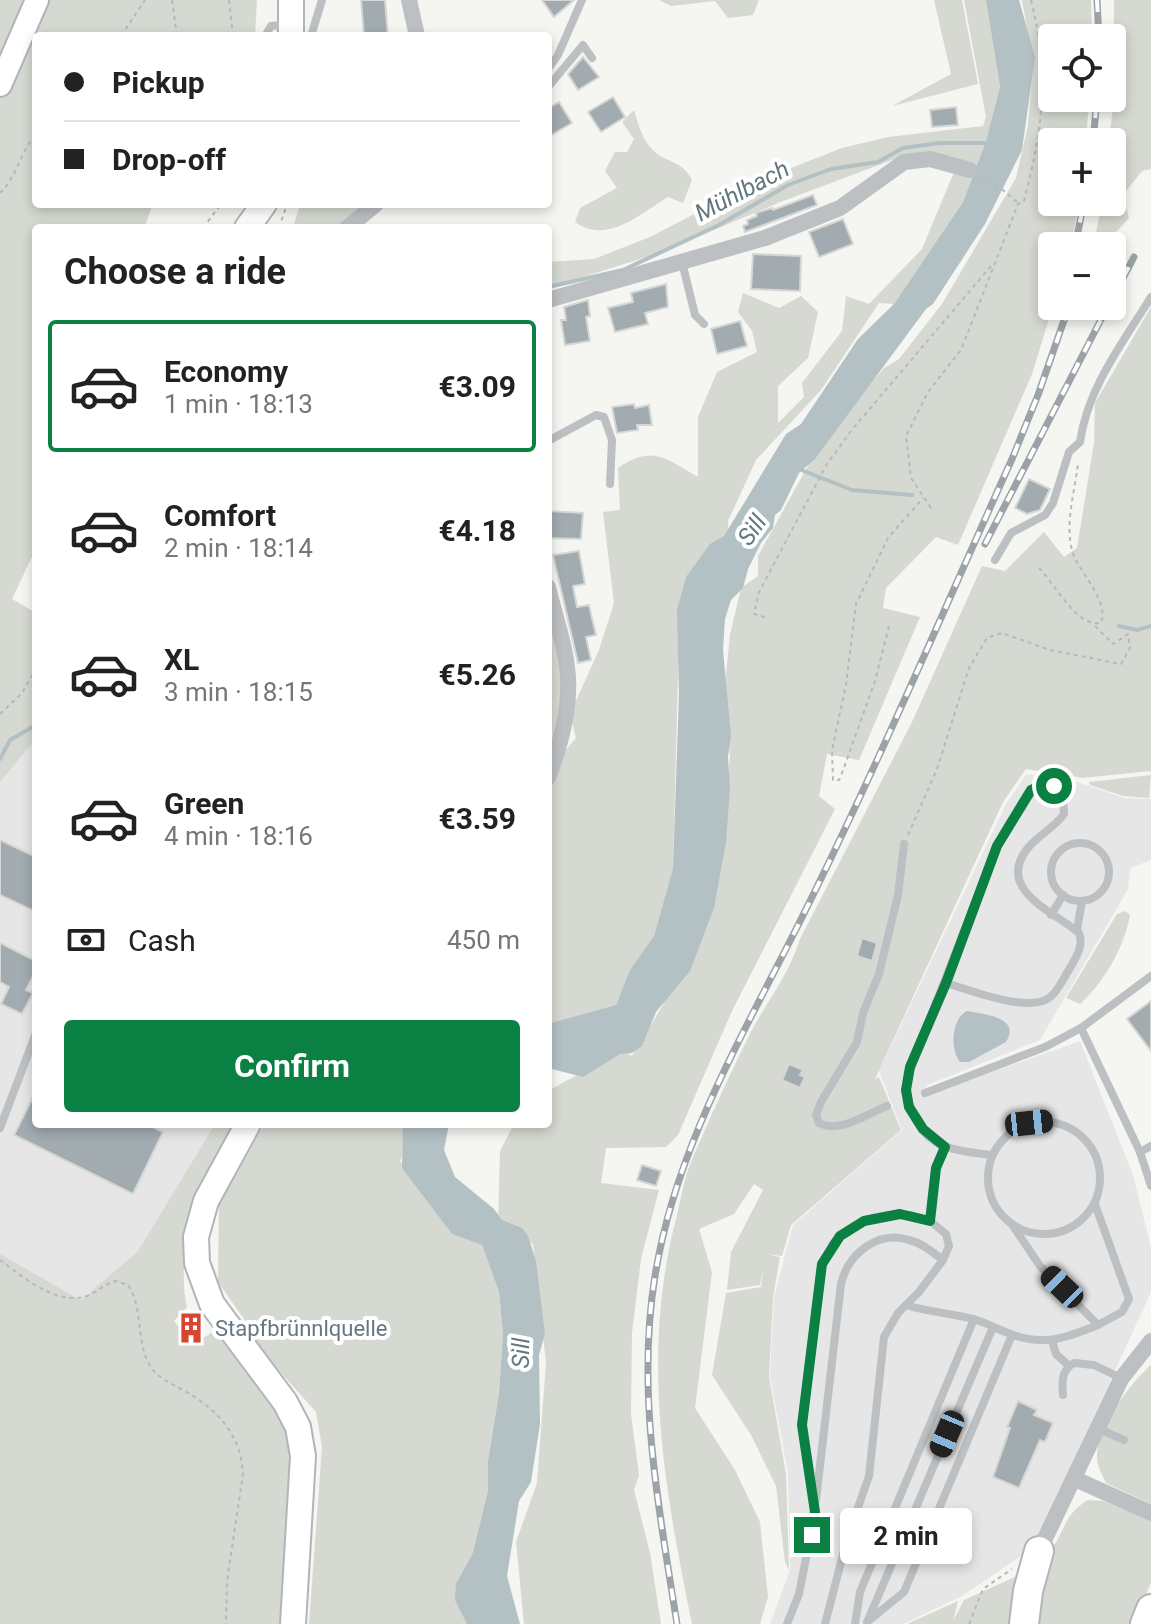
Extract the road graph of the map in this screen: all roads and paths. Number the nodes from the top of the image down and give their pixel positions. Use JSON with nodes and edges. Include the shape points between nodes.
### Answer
{"nodes":[{"id":1,"x":37,"y":0,"type":"edge"},
{"id":2,"x":145,"y":0,"type":"edge"},
{"id":3,"x":172,"y":0,"type":"edge"},
{"id":4,"x":229,"y":0,"type":"edge"},
{"id":5,"x":322,"y":0,"type":"edge"},
{"id":6,"x":409,"y":0,"type":"edge"},
{"id":7,"x":582,"y":0,"type":"edge"},
{"id":8,"x":1031,"y":0,"type":"edge"},
{"id":9,"x":296,"y":24,"type":"edge"},
{"id":10,"x":124,"y":32,"type":"edge"},
{"id":11,"x":176,"y":32,"type":"edge"},
{"id":12,"x":233,"y":32,"type":"edge"},
{"id":13,"x":267,"y":32,"type":"edge"},
{"id":14,"x":416,"y":32,"type":"edge"},
{"id":15,"x":592,"y":58,"type":"dead end"},
{"id":16,"x":552,"y":63,"type":"edge"},
{"id":17,"x":552,"y":82,"type":"edge"},
{"id":18,"x":0,"y":85,"type":"edge"},
{"id":19,"x":32,"y":139,"type":"edge"},
{"id":20,"x":970,"y":170,"type":"joint"},
{"id":21,"x":0,"y":193,"type":"edge"},
{"id":22,"x":1018,"y":204,"type":"junction"},
{"id":23,"x":371,"y":208,"type":"edge"},
{"id":24,"x":352,"y":224,"type":"edge"},
{"id":25,"x":682,"y":262,"type":"junction"},
{"id":26,"x":994,"y":262,"type":"junction"},
{"id":27,"x":1151,"y":297,"type":"edge"},
{"id":28,"x":552,"y":299,"type":"edge"},
{"id":29,"x":704,"y":324,"type":"dead end"},
{"id":30,"x":552,"y":439,"type":"edge"},
{"id":31,"x":1080,"y":442,"type":"junction"},
{"id":32,"x":610,"y":484,"type":"dead end"},
{"id":33,"x":924,"y":497,"type":"junction"},
{"id":34,"x":931,"y":508,"type":"dead end"},
{"id":35,"x":995,"y":560,"type":"dead end"},
{"id":36,"x":1039,"y":568,"type":"dead end"},
{"id":37,"x":552,"y":604,"type":"edge"},
{"id":38,"x":765,"y":617,"type":"dead end"},
{"id":39,"x":1093,"y":624,"type":"junction"},
{"id":40,"x":889,"y":626,"type":"dead end"},
{"id":41,"x":32,"y":676,"type":"edge"},
{"id":42,"x":0,"y":714,"type":"edge"},
{"id":43,"x":552,"y":764,"type":"edge"},
{"id":44,"x":904,"y":844,"type":"joint"},
{"id":45,"x":1063,"y":895,"type":"junction"},
{"id":46,"x":1082,"y":901,"type":"junction"},
{"id":47,"x":1051,"y":915,"type":"junction"},
{"id":48,"x":1077,"y":930,"type":"junction"},
{"id":49,"x":1151,"y":976,"type":"edge"},
{"id":50,"x":946,"y":983,"type":"junction"},
{"id":51,"x":1081,"y":1028,"type":"junction"},
{"id":52,"x":32,"y":1044,"type":"edge"},
{"id":53,"x":925,"y":1093,"type":"dead end"},
{"id":54,"x":887,"y":1106,"type":"dead end"},
{"id":55,"x":0,"y":1128,"type":"edge"},
{"id":56,"x":246,"y":1128,"type":"edge"},
{"id":57,"x":1151,"y":1146,"type":"edge"},
{"id":58,"x":945,"y":1147,"type":"junction"},
{"id":59,"x":1140,"y":1152,"type":"junction"},
{"id":60,"x":991,"y":1155,"type":"junction"},
{"id":61,"x":1151,"y":1186,"type":"edge"},
{"id":62,"x":1095,"y":1204,"type":"junction"},
{"id":63,"x":930,"y":1221,"type":"junction"},
{"id":64,"x":1012,"y":1225,"type":"junction"},
{"id":65,"x":0,"y":1260,"type":"edge"},
{"id":66,"x":943,"y":1260,"type":"junction"},
{"id":67,"x":906,"y":1305,"type":"junction"},
{"id":68,"x":974,"y":1319,"type":"junction"},
{"id":69,"x":1098,"y":1325,"type":"junction"},
{"id":70,"x":993,"y":1327,"type":"junction"},
{"id":71,"x":1012,"y":1335,"type":"junction"},
{"id":72,"x":1052,"y":1341,"type":"junction"},
{"id":73,"x":1151,"y":1341,"type":"edge"},
{"id":74,"x":1069,"y":1366,"type":"junction"},
{"id":75,"x":1121,"y":1379,"type":"junction"},
{"id":76,"x":1063,"y":1395,"type":"dead end"},
{"id":77,"x":1099,"y":1429,"type":"junction"},
{"id":78,"x":1124,"y":1440,"type":"dead end"},
{"id":79,"x":1075,"y":1479,"type":"junction"},
{"id":80,"x":815,"y":1512,"type":"junction"},
{"id":81,"x":1151,"y":1513,"type":"edge"},
{"id":82,"x":1039,"y":1551,"type":"junction"},
{"id":83,"x":1151,"y":1609,"type":"edge"},
{"id":84,"x":867,"y":1623,"type":"edge"},
{"id":85,"x":226,"y":1624,"type":"edge"},
{"id":86,"x":293,"y":1624,"type":"edge"},
{"id":87,"x":787,"y":1624,"type":"edge"},
{"id":88,"x":825,"y":1624,"type":"edge"},
{"id":89,"x":855,"y":1624,"type":"edge"},
{"id":90,"x":969,"y":1624,"type":"edge"},
{"id":91,"x":1024,"y":1624,"type":"edge"},
{"id":92,"x":1145,"y":1624,"type":"edge"}],
"edges":[{"from":1,"to":18,"type":"main road"},
{"from":2,"to":10,"type":"path"},
{"from":3,"to":11,"type":"path"},
{"from":4,"to":12,"type":"path"},
{"from":5,"to":9,"type":"lane"},
{"from":6,"to":14,"type":"street"},
{"from":7,"to":16,"type":"lane"},
{"from":8,"to":22,"type":"path","via":[[1045,95],[1037,150],[1024,201]]},
{"from":9,"to":13,"type":"lane","via":[[271,26]]},
{"from":15,"to":17,"type":"lane","via":[[583,45]]},
{"from":19,"to":21,"type":"path"},
{"from":20,"to":22,"type":"path"},
{"from":20,"to":25,"type":"street","via":[[930,159],[904,162],[840,208],[765,238]]},
{"from":22,"to":26,"type":"path"},
{"from":23,"to":24,"type":"street"},
{"from":25,"to":28,"type":"street"},
{"from":25,"to":29,"type":"lane","via":[[695,315]]},
{"from":26,"to":33,"type":"path","via":[[961,350],[928,392],[906,436],[911,478]]},
{"from":26,"to":38,"type":"path","via":[[827,464],[759,592],[754,614]]},
{"from":27,"to":31,"type":"lane","via":[[1095,388]]},
{"from":30,"to":32,"type":"lane","via":[[596,415],[604,417],[612,440]]},
{"from":31,"to":35,"type":"lane","via":[[1069,452],[1045,515],[1011,533]]},
{"from":31,"to":39,"type":"path","via":[[1069,536],[1103,610],[1101,623]]},
{"from":33,"to":34,"type":"path"},
{"from":33,"to":40,"type":"path","via":[[888,538],[856,604],[830,763],[835,781],[870,697]]},
{"from":36,"to":39,"type":"path","via":[[1073,611]]},
{"from":37,"to":43,"type":"street","via":[[568,672],[565,718]]},
{"from":39,"to":44,"type":"path","via":[[1113,644],[1128,634],[1130,648],[1121,664],[1050,650],[1002,633],[987,638],[969,668],[937,769]]},
{"from":41,"to":42,"type":"path"},
{"from":44,"to":54,"type":"lane","via":[[898,895],[857,1042],[816,1115],[828,1128]]},
{"from":45,"to":46,"type":"lane"},
{"from":45,"to":46,"type":"lane","via":[[1053,881],[1052,863],[1071,844],[1089,844],[1104,855],[1109,874],[1101,892]]},
{"from":45,"to":47,"type":"lane"},
{"from":46,"to":48,"type":"lane"},
{"from":47,"to":48,"type":"lane"},
{"from":47,"to":50,"type":"lane","via":[[1027,893],[1019,872],[1026,851],[1065,809],[1060,791],[1044,784],[1031,790],[997,846]]},
{"from":48,"to":50,"type":"lane","via":[[1080,949],[1044,1001],[1022,1003]]},
{"from":49,"to":51,"type":"lane"},
{"from":50,"to":58,"type":"lane","via":[[917,1046],[906,1090],[913,1116]]},
{"from":51,"to":53,"type":"lane"},
{"from":51,"to":59,"type":"lane"},
{"from":52,"to":55,"type":"lane"},
{"from":56,"to":86,"type":"main road","via":[[206,1201],[196,1237],[197,1263],[212,1304],[298,1427],[303,1456]]},
{"from":57,"to":59,"type":"lane"},
{"from":58,"to":60,"type":"lane"},
{"from":58,"to":63,"type":"lane","via":[[936,1168]]},
{"from":59,"to":61,"type":"lane"},
{"from":60,"to":62,"type":"lane","via":[[1012,1131],[1029,1123],[1066,1126],[1094,1151],[1101,1187]]},
{"from":60,"to":64,"type":"lane","via":[[991,1197]]},
{"from":62,"to":64,"type":"lane","via":[[1083,1220],[1048,1235]]},
{"from":62,"to":69,"type":"lane","via":[[1129,1299],[1122,1312]]},
{"from":63,"to":66,"type":"lane","via":[[948,1238]]},
{"from":63,"to":80,"type":"lane","via":[[900,1214],[864,1221],[840,1236],[822,1264],[802,1425]]},
{"from":64,"to":69,"type":"lane","via":[[1040,1266]]},
{"from":65,"to":85,"type":"path","via":[[38,1286],[65,1296],[88,1296],[116,1281],[128,1285],[150,1367],[217,1413],[229,1430],[243,1474]]},
{"from":66,"to":67,"type":"lane"},
{"from":66,"to":80,"type":"lane","via":[[912,1240],[889,1238],[865,1247],[845,1269]]},
{"from":67,"to":68,"type":"lane"},
{"from":67,"to":88,"type":"lane","via":[[882,1344],[869,1476]]},
{"from":68,"to":70,"type":"lane"},
{"from":68,"to":89,"type":"lane","via":[[860,1592]]},
{"from":69,"to":72,"type":"lane"},
{"from":70,"to":71,"type":"lane"},
{"from":70,"to":84,"type":"lane"},
{"from":71,"to":72,"type":"lane"},
{"from":71,"to":84,"type":"lane","via":[[904,1592]]},
{"from":72,"to":74,"type":"lane","via":[[1056,1354]]},
{"from":73,"to":75,"type":"street"},
{"from":74,"to":75,"type":"lane","via":[[1094,1365]]},
{"from":74,"to":76,"type":"lane"},
{"from":75,"to":77,"type":"street"},
{"from":77,"to":78,"type":"lane"},
{"from":77,"to":79,"type":"street"},
{"from":79,"to":81,"type":"street"},
{"from":79,"to":82,"type":"street"},
{"from":80,"to":87,"type":"lane","via":[[799,1594]]},
{"from":82,"to":90,"type":"path","via":[[983,1589]]},
{"from":82,"to":91,"type":"highway"},
{"from":83,"to":92,"type":"highway"}]}
